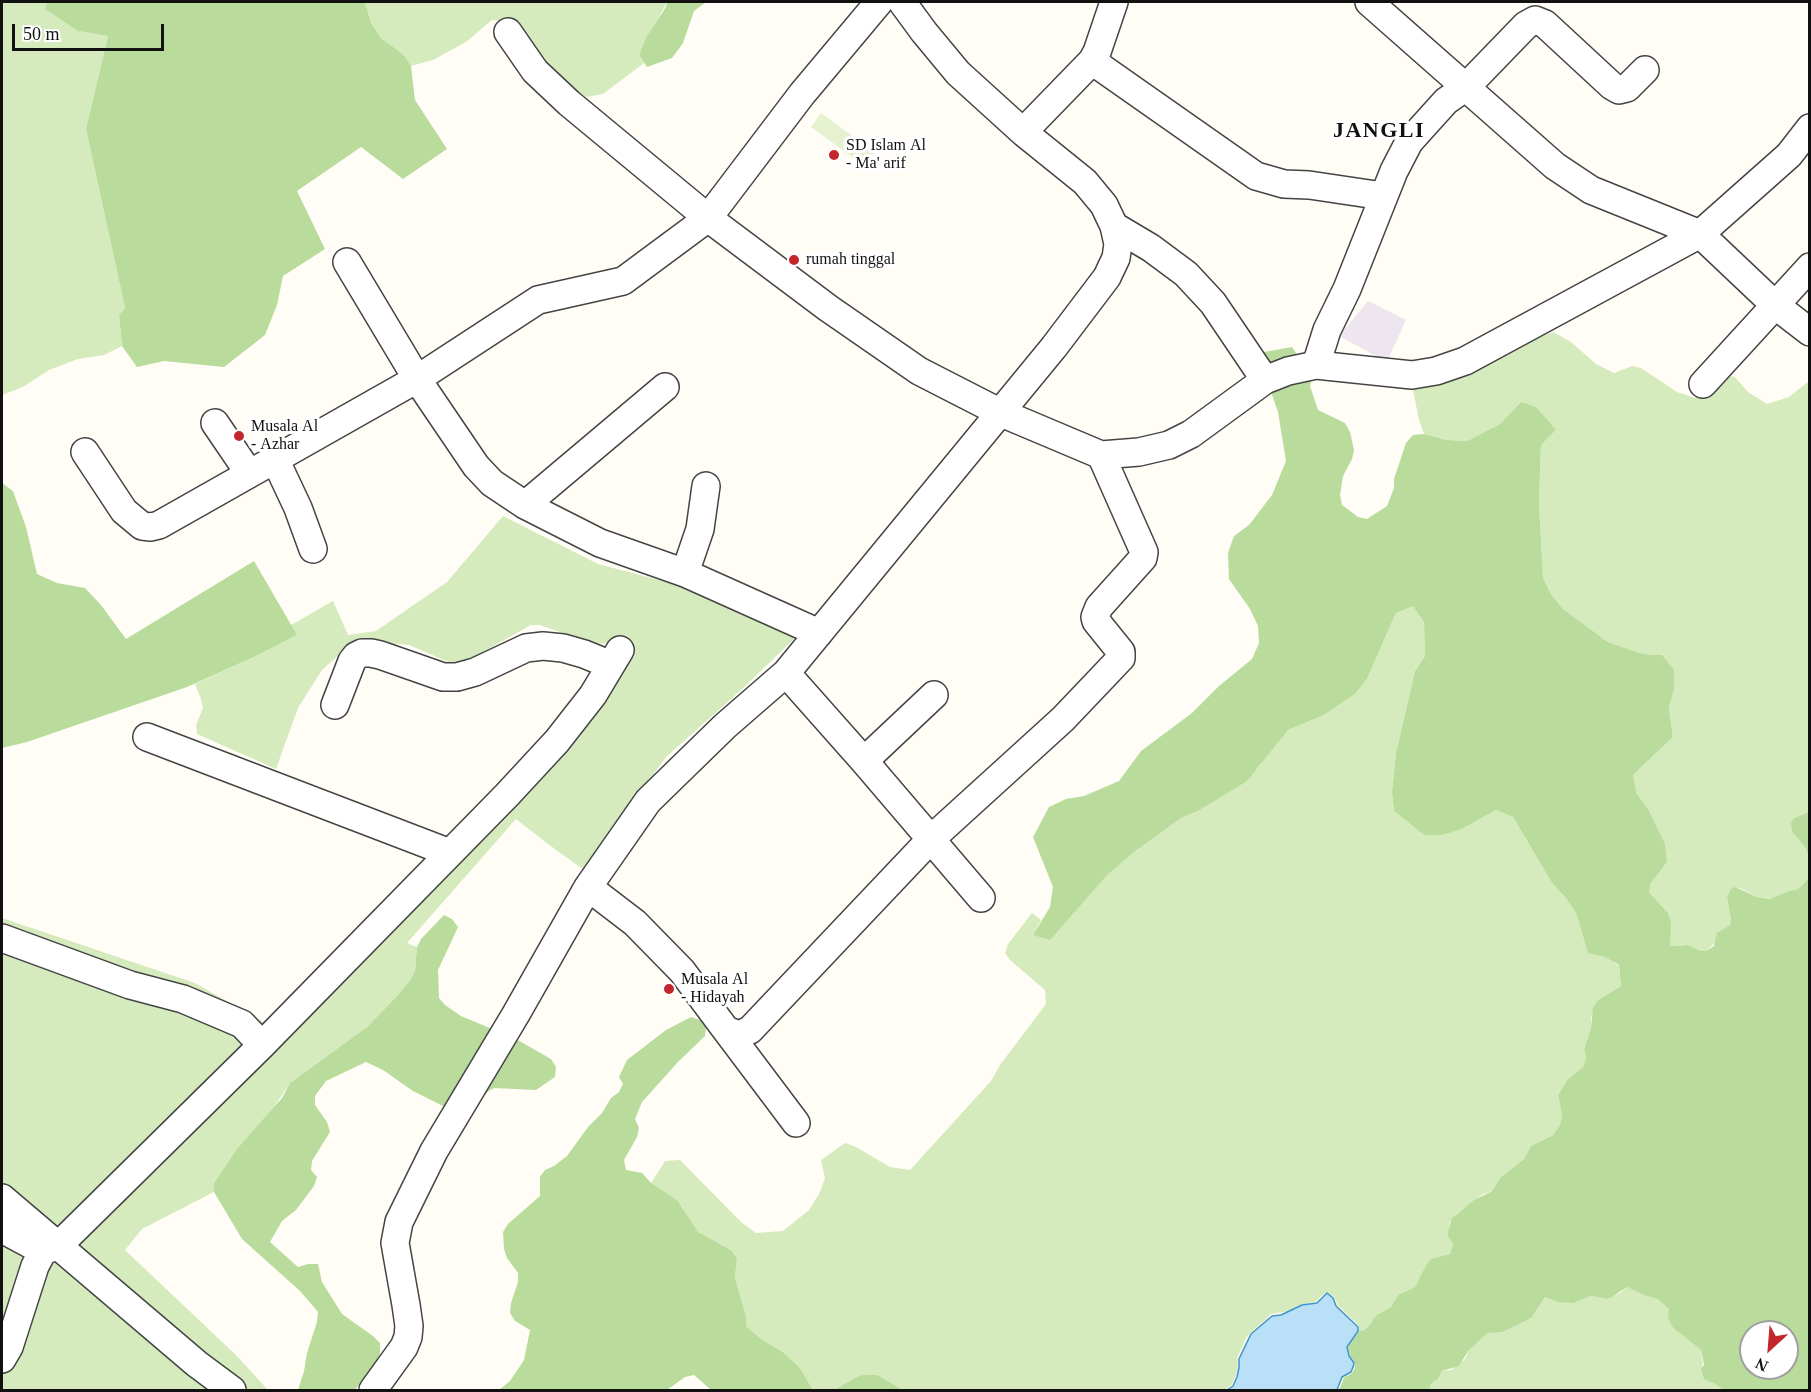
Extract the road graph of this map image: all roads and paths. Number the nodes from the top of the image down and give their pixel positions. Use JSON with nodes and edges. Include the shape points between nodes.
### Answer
{"nodes":[{"id":1,"x":879,"y":2,"type":"edge"},
{"id":2,"x":902,"y":2,"type":"edge"},
{"id":3,"x":1114,"y":2,"type":"edge"},
{"id":4,"x":1368,"y":2,"type":"edge"},
{"id":5,"x":508,"y":32,"type":"dead end"},
{"id":6,"x":1092,"y":61,"type":"junction"},
{"id":7,"x":1645,"y":70,"type":"dead end"},
{"id":8,"x":1466,"y":87,"type":"junction"},
{"id":9,"x":1809,"y":128,"type":"edge"},
{"id":10,"x":1023,"y":132,"type":"junction"},
{"id":11,"x":1383,"y":196,"type":"junction"},
{"id":12,"x":708,"y":218,"type":"junction"},
{"id":13,"x":1114,"y":226,"type":"junction"},
{"id":14,"x":1700,"y":234,"type":"junction"},
{"id":15,"x":347,"y":262,"type":"dead end"},
{"id":16,"x":1809,"y":267,"type":"edge"},
{"id":17,"x":1775,"y":305,"type":"junction"},
{"id":18,"x":1809,"y":332,"type":"edge"},
{"id":19,"x":1316,"y":365,"type":"junction"},
{"id":20,"x":417,"y":379,"type":"junction"},
{"id":21,"x":1265,"y":380,"type":"junction"},
{"id":22,"x":1703,"y":384,"type":"dead end"},
{"id":23,"x":665,"y":387,"type":"dead end"},
{"id":24,"x":999,"y":412,"type":"junction"},
{"id":25,"x":215,"y":423,"type":"dead end"},
{"id":26,"x":85,"y":452,"type":"dead end"},
{"id":27,"x":1101,"y":455,"type":"junction"},
{"id":28,"x":275,"y":459,"type":"junction"},
{"id":29,"x":249,"y":473,"type":"junction"},
{"id":30,"x":706,"y":486,"type":"dead end"},
{"id":31,"x":525,"y":505,"type":"junction"},
{"id":32,"x":313,"y":549,"type":"dead end"},
{"id":33,"x":685,"y":573,"type":"junction"},
{"id":34,"x":819,"y":633,"type":"junction"},
{"id":35,"x":786,"y":673,"type":"junction"},
{"id":36,"x":934,"y":695,"type":"dead end"},
{"id":37,"x":335,"y":705,"type":"dead end"},
{"id":38,"x":147,"y":737,"type":"dead end"},
{"id":39,"x":864,"y":761,"type":"junction"},
{"id":40,"x":930,"y":838,"type":"junction"},
{"id":41,"x":450,"y":853,"type":"junction"},
{"id":42,"x":588,"y":887,"type":"junction"},
{"id":43,"x":981,"y":898,"type":"dead end"},
{"id":44,"x":2,"y":938,"type":"edge"},
{"id":45,"x":726,"y":1030,"type":"junction"},
{"id":46,"x":262,"y":1045,"type":"junction"},
{"id":47,"x":796,"y":1123,"type":"dead end"},
{"id":48,"x":2,"y":1198,"type":"edge"},
{"id":49,"x":2,"y":1229,"type":"edge"},
{"id":50,"x":51,"y":1248,"type":"junction"},
{"id":51,"x":2,"y":1359,"type":"edge"},
{"id":52,"x":232,"y":1390,"type":"edge"},
{"id":53,"x":374,"y":1390,"type":"edge"}],
"edges":[{"from":1,"to":12,"type":"street","via":[[795,102]]},
{"from":2,"to":10,"type":"street","via":[[958,73]]},
{"from":3,"to":6,"type":"street"},
{"from":4,"to":8,"type":"street"},
{"from":5,"to":12,"type":"street","via":[[535,71],[569,103]]},
{"from":6,"to":10,"type":"street"},
{"from":6,"to":11,"type":"street","via":[[1256,176],[1284,184]]},
{"from":7,"to":8,"type":"street","via":[[1627,88],[1615,88],[1545,24],[1534,20]]},
{"from":8,"to":11,"type":"street","via":[[1446,101],[1415,134]]},
{"from":8,"to":14,"type":"street","via":[[1555,166],[1591,190]]},
{"from":9,"to":14,"type":"street","via":[[1789,155]]},
{"from":10,"to":13,"type":"street","via":[[1085,182],[1104,205]]},
{"from":11,"to":19,"type":"street"},
{"from":12,"to":20,"type":"street","via":[[623,281],[538,300]]},
{"from":12,"to":24,"type":"street","via":[[919,371]]},
{"from":13,"to":21,"type":"street","via":[[1186,274],[1213,303]]},
{"from":13,"to":24,"type":"street","via":[[1118,244],[1107,277]]},
{"from":14,"to":17,"type":"street"},
{"from":14,"to":19,"type":"street","via":[[1465,361],[1436,371],[1412,375]]},
{"from":15,"to":20,"type":"street"},
{"from":16,"to":17,"type":"street"},
{"from":17,"to":18,"type":"street"},
{"from":17,"to":22,"type":"street"},
{"from":19,"to":21,"type":"street"},
{"from":20,"to":28,"type":"street"},
{"from":20,"to":31,"type":"street","via":[[476,466],[492,483]]},
{"from":21,"to":27,"type":"street","via":[[1191,434],[1169,445],[1139,453]]},
{"from":23,"to":31,"type":"street"},
{"from":24,"to":27,"type":"street"},
{"from":24,"to":34,"type":"street"},
{"from":25,"to":29,"type":"street"},
{"from":26,"to":29,"type":"street","via":[[124,511],[141,526],[159,525]]},
{"from":27,"to":40,"type":"street","via":[[1144,552],[1095,617],[1121,652],[1121,658],[1062,719]]},
{"from":28,"to":29,"type":"street"},
{"from":28,"to":32,"type":"street"},
{"from":30,"to":33,"type":"street","via":[[700,530]]},
{"from":31,"to":33,"type":"street","via":[[600,543]]},
{"from":33,"to":34,"type":"street"},
{"from":34,"to":35,"type":"street"},
{"from":35,"to":39,"type":"street"},
{"from":35,"to":42,"type":"street","via":[[648,801]]},
{"from":36,"to":39,"type":"street"},
{"from":37,"to":41,"type":"street","via":[[352,661],[362,653],[371,652],[443,677],[474,672],[526,648],[543,646],[616,658],[557,741]]},
{"from":38,"to":41,"type":"street"},
{"from":39,"to":40,"type":"street"},
{"from":40,"to":43,"type":"street"},
{"from":40,"to":45,"type":"street","via":[[750,1030],[739,1035]]},
{"from":41,"to":46,"type":"street"},
{"from":42,"to":45,"type":"street","via":[[635,923],[682,971]]},
{"from":42,"to":53,"type":"street","via":[[434,1151],[399,1222],[395,1243],[408,1337]]},
{"from":44,"to":46,"type":"street","via":[[130,985],[183,999],[242,1024]]},
{"from":45,"to":47,"type":"street"},
{"from":46,"to":50,"type":"street"},
{"from":48,"to":50,"type":"street"},
{"from":49,"to":50,"type":"street"},
{"from":50,"to":51,"type":"street","via":[[35,1266]]},
{"from":50,"to":52,"type":"street"}]}
